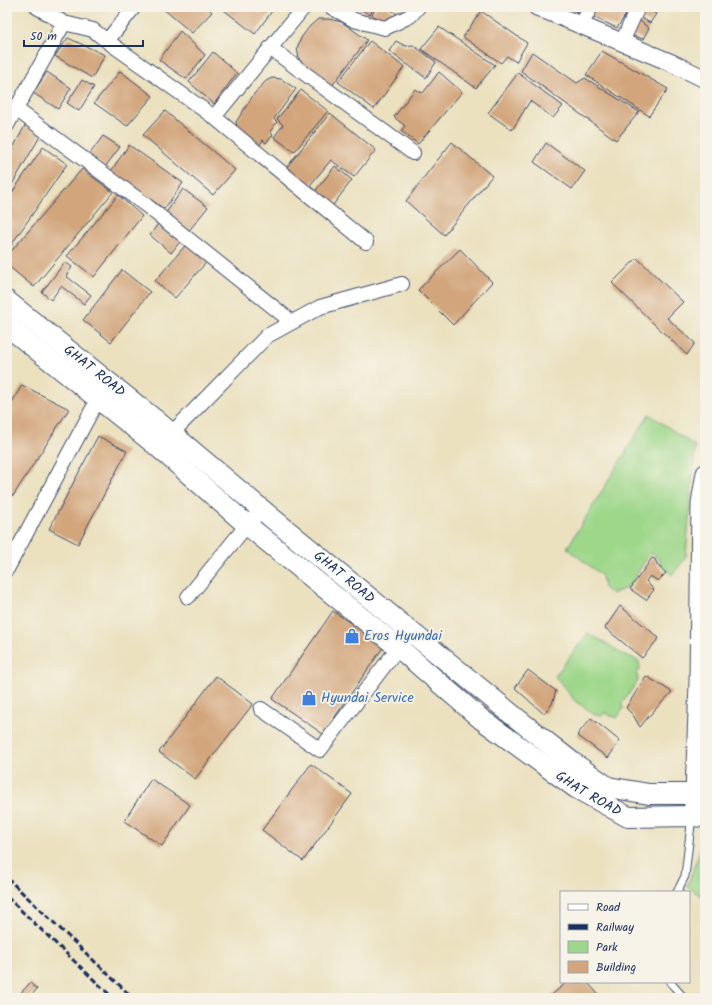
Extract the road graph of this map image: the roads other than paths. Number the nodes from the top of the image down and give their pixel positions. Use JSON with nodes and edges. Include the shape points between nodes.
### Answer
{"nodes":[{"id":1,"x":37,"y":7,"type":"edge"},
{"id":2,"x":134,"y":7,"type":"edge"},
{"id":3,"x":304,"y":7,"type":"edge"},
{"id":4,"x":331,"y":7,"type":"edge"},
{"id":5,"x":418,"y":7,"type":"edge"},
{"id":6,"x":537,"y":7,"type":"edge"},
{"id":7,"x":591,"y":7,"type":"edge"},
{"id":8,"x":638,"y":7,"type":"edge"},
{"id":9,"x":64,"y":23,"type":"junction"},
{"id":10,"x":581,"y":25,"type":"junction"},
{"id":11,"x":107,"y":41,"type":"junction"},
{"id":12,"x":622,"y":42,"type":"junction"},
{"id":13,"x":270,"y":48,"type":"junction"},
{"id":14,"x":705,"y":79,"type":"edge"},
{"id":15,"x":16,"y":109,"type":"junction"},
{"id":16,"x":214,"y":117,"type":"junction"},
{"id":17,"x":7,"y":125,"type":"edge"},
{"id":18,"x":413,"y":153,"type":"dead end"},
{"id":19,"x":366,"y":242,"type":"dead end"},
{"id":20,"x":402,"y":284,"type":"dead end"},
{"id":21,"x":7,"y":301,"type":"edge"},
{"id":22,"x":292,"y":322,"type":"junction"},
{"id":23,"x":7,"y":326,"type":"edge"},
{"id":24,"x":98,"y":399,"type":"junction"},
{"id":25,"x":164,"y":440,"type":"junction"},
{"id":26,"x":705,"y":474,"type":"edge"},
{"id":27,"x":261,"y":510,"type":"junction"},
{"id":28,"x":247,"y":525,"type":"junction"},
{"id":29,"x":7,"y":569,"type":"edge"},
{"id":30,"x":188,"y":597,"type":"dead end"},
{"id":31,"x":410,"y":631,"type":"junction"},
{"id":32,"x":399,"y":648,"type":"junction"},
{"id":33,"x":261,"y":709,"type":"dead end"},
{"id":34,"x":699,"y":794,"type":"edge"},
{"id":35,"x":698,"y":816,"type":"edge"},
{"id":36,"x":678,"y":891,"type":"edge"},
{"id":37,"x":671,"y":983,"type":"edge"},
{"id":38,"x":684,"y":998,"type":"edge"}],
"edges":[{"from":1,"to":9,"type":"street"},
{"from":2,"to":11,"type":"street"},
{"from":3,"to":13,"type":"street"},
{"from":4,"to":5,"type":"street","via":[[354,20],[385,28],[410,16]]},
{"from":6,"to":10,"type":"street"},
{"from":7,"to":10,"type":"street"},
{"from":8,"to":12,"type":"street"},
{"from":9,"to":11,"type":"street","via":[[94,30]]},
{"from":9,"to":15,"type":"street"},
{"from":10,"to":12,"type":"street"},
{"from":11,"to":16,"type":"street"},
{"from":12,"to":14,"type":"street"},
{"from":13,"to":16,"type":"street"},
{"from":13,"to":18,"type":"street"},
{"from":15,"to":17,"type":"street"},
{"from":15,"to":22,"type":"street","via":[[147,206]]},
{"from":16,"to":19,"type":"street"},
{"from":20,"to":22,"type":"street","via":[[320,307]]},
{"from":21,"to":25,"type":"main road","name":"GHAT ROAD"},
{"from":22,"to":25,"type":"street","via":[[267,336]]},
{"from":23,"to":24,"type":"main road","name":"GHAT ROAD"},
{"from":24,"to":25,"type":"main road","name":"GHAT ROAD"},
{"from":24,"to":29,"type":"street"},
{"from":25,"to":27,"type":"main road","name":"GHAT ROAD"},
{"from":25,"to":28,"type":"main road","name":"GHAT ROAD"},
{"from":26,"to":34,"type":"street","via":[[700,503]]},
{"from":27,"to":28,"type":"street"},
{"from":27,"to":31,"type":"main road","name":"GHAT ROAD"},
{"from":28,"to":30,"type":"street"},
{"from":28,"to":32,"type":"main road","name":"GHAT ROAD"},
{"from":31,"to":32,"type":"street"},
{"from":31,"to":34,"type":"main road","name":"GHAT ROAD","via":[[532,731],[608,788],[649,794]]},
{"from":32,"to":33,"type":"street","via":[[320,750]]},
{"from":32,"to":35,"type":"main road","name":"GHAT ROAD","via":[[480,719],[576,788],[628,817]]},
{"from":34,"to":35,"type":"street"},
{"from":35,"to":36,"type":"lane","via":[[685,876]]},
{"from":37,"to":38,"type":"lane"}]}
